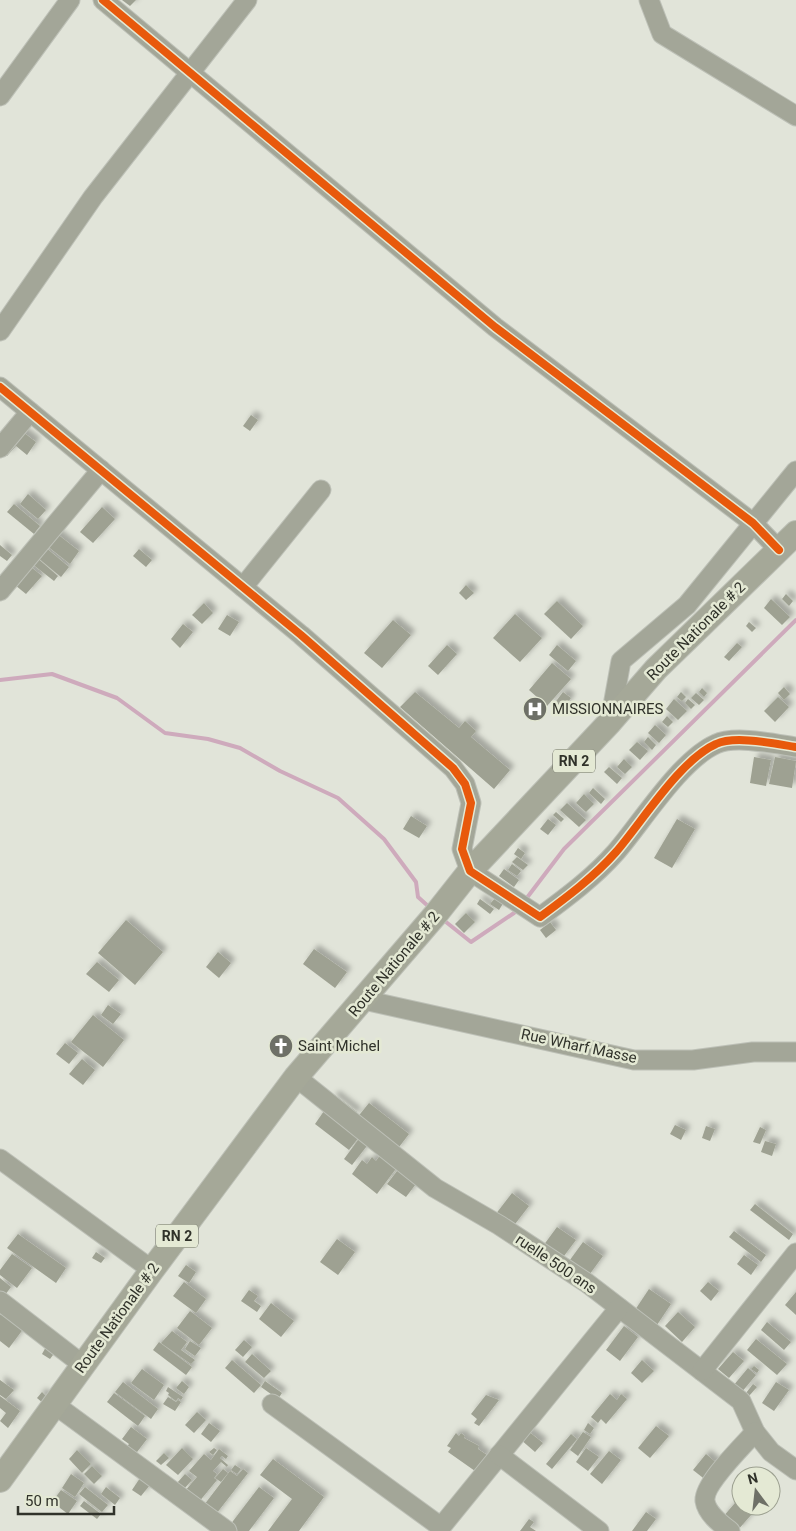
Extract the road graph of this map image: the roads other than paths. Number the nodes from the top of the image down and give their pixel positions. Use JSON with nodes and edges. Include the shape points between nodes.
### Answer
{"nodes":[{"id":1,"x":70,"y":0,"type":"edge"},
{"id":2,"x":103,"y":0,"type":"edge"},
{"id":3,"x":247,"y":0,"type":"edge"},
{"id":4,"x":649,"y":0,"type":"edge"},
{"id":5,"x":190,"y":72,"type":"junction"},
{"id":6,"x":0,"y":96,"type":"edge"},
{"id":7,"x":796,"y":116,"type":"edge"},
{"id":8,"x":0,"y":331,"type":"edge"},
{"id":9,"x":0,"y":387,"type":"edge"},
{"id":10,"x":30,"y":412,"type":"junction"},
{"id":11,"x":0,"y":448,"type":"edge"},
{"id":12,"x":101,"y":470,"type":"junction"},
{"id":13,"x":796,"y":471,"type":"edge"},
{"id":14,"x":321,"y":490,"type":"dead end"},
{"id":15,"x":753,"y":523,"type":"junction"},
{"id":16,"x":796,"y":533,"type":"edge"},
{"id":17,"x":779,"y":550,"type":"junction"},
{"id":18,"x":243,"y":587,"type":"junction"},
{"id":19,"x":0,"y":591,"type":"edge"},
{"id":20,"x":610,"y":722,"type":"junction"},
{"id":21,"x":796,"y":747,"type":"edge"},
{"id":22,"x":470,"y":871,"type":"junction"},
{"id":23,"x":364,"y":1000,"type":"junction"},
{"id":24,"x":796,"y":1052,"type":"edge"},
{"id":25,"x":296,"y":1077,"type":"junction"},
{"id":26,"x":0,"y":1159,"type":"edge"},
{"id":27,"x":796,"y":1253,"type":"edge"},
{"id":28,"x":152,"y":1270,"type":"junction"},
{"id":29,"x":0,"y":1301,"type":"edge"},
{"id":30,"x":619,"y":1308,"type":"junction"},
{"id":31,"x":83,"y":1365,"type":"junction"},
{"id":32,"x":702,"y":1371,"type":"junction"},
{"id":33,"x":54,"y":1404,"type":"junction"},
{"id":34,"x":272,"y":1404,"type":"dead end"},
{"id":35,"x":755,"y":1432,"type":"junction"},
{"id":36,"x":499,"y":1456,"type":"junction"},
{"id":37,"x":796,"y":1470,"type":"edge"},
{"id":38,"x":0,"y":1480,"type":"edge"},
{"id":39,"x":227,"y":1531,"type":"edge"},
{"id":40,"x":599,"y":1531,"type":"edge"},
{"id":41,"x":730,"y":1531,"type":"edge"}],
"edges":[{"from":1,"to":6,"type":"street"},
{"from":2,"to":5,"type":"street"},
{"from":3,"to":5,"type":"street"},
{"from":4,"to":7,"type":"street","via":[[662,34]]},
{"from":5,"to":8,"type":"street","via":[[93,196]]},
{"from":5,"to":15,"type":"street","via":[[496,327]]},
{"from":9,"to":10,"type":"street"},
{"from":10,"to":11,"type":"street"},
{"from":10,"to":12,"type":"street"},
{"from":12,"to":18,"type":"street"},
{"from":12,"to":19,"type":"street"},
{"from":13,"to":15,"type":"street"},
{"from":14,"to":18,"type":"street"},
{"from":15,"to":17,"type":"street"},
{"from":15,"to":20,"type":"street","via":[[687,605],[622,661]]},
{"from":16,"to":17,"type":"main road","name":"Route Nationale # 2","number":"RN 2"},
{"from":17,"to":20,"type":"main road","name":"Route Nationale # 2","number":"RN 2","via":[[656,669]]},
{"from":18,"to":22,"type":"street","via":[[453,768],[465,784],[471,803],[462,849]]},
{"from":20,"to":22,"type":"main road","name":"Route Nationale # 2","number":"RN 2"},
{"from":21,"to":22,"type":"street","via":[[733,741],[718,743],[706,750],[688,765],[615,853],[575,892],[540,917]]},
{"from":22,"to":23,"type":"main road","name":"Route Nationale # 2","number":"RN 2"},
{"from":23,"to":24,"type":"street","name":"Rue Wharf Masse","via":[[634,1060],[693,1060],[753,1052]]},
{"from":23,"to":25,"type":"main road","name":"Route Nationale # 2","number":"RN 2"},
{"from":25,"to":28,"type":"main road","name":"Route Nationale # 2","number":"RN 2"},
{"from":25,"to":30,"type":"street","name":"ruelle 500 ans","via":[[435,1188],[499,1225]]},
{"from":26,"to":28,"type":"street"},
{"from":27,"to":32,"type":"street"},
{"from":28,"to":31,"type":"main road","name":"Route Nationale # 2","number":"RN 2"},
{"from":29,"to":31,"type":"street"},
{"from":30,"to":32,"type":"street","name":"ruelle 500 ans"},
{"from":30,"to":36,"type":"street"},
{"from":31,"to":33,"type":"main road","name":"Route Nationale # 2","number":"RN 2"},
{"from":32,"to":35,"type":"street","name":"ruelle 500 ans","via":[[741,1401]]},
{"from":33,"to":38,"type":"main road","name":"Route Nationale # 2","number":"RN 2"},
{"from":33,"to":39,"type":"street"},
{"from":34,"to":36,"type":"street","via":[[441,1527]]},
{"from":35,"to":37,"type":"street","name":"ruelle 500 ans","via":[[771,1452]]},
{"from":35,"to":41,"type":"street","via":[[707,1489],[705,1503],[716,1520]]},
{"from":36,"to":40,"type":"street"}]}
